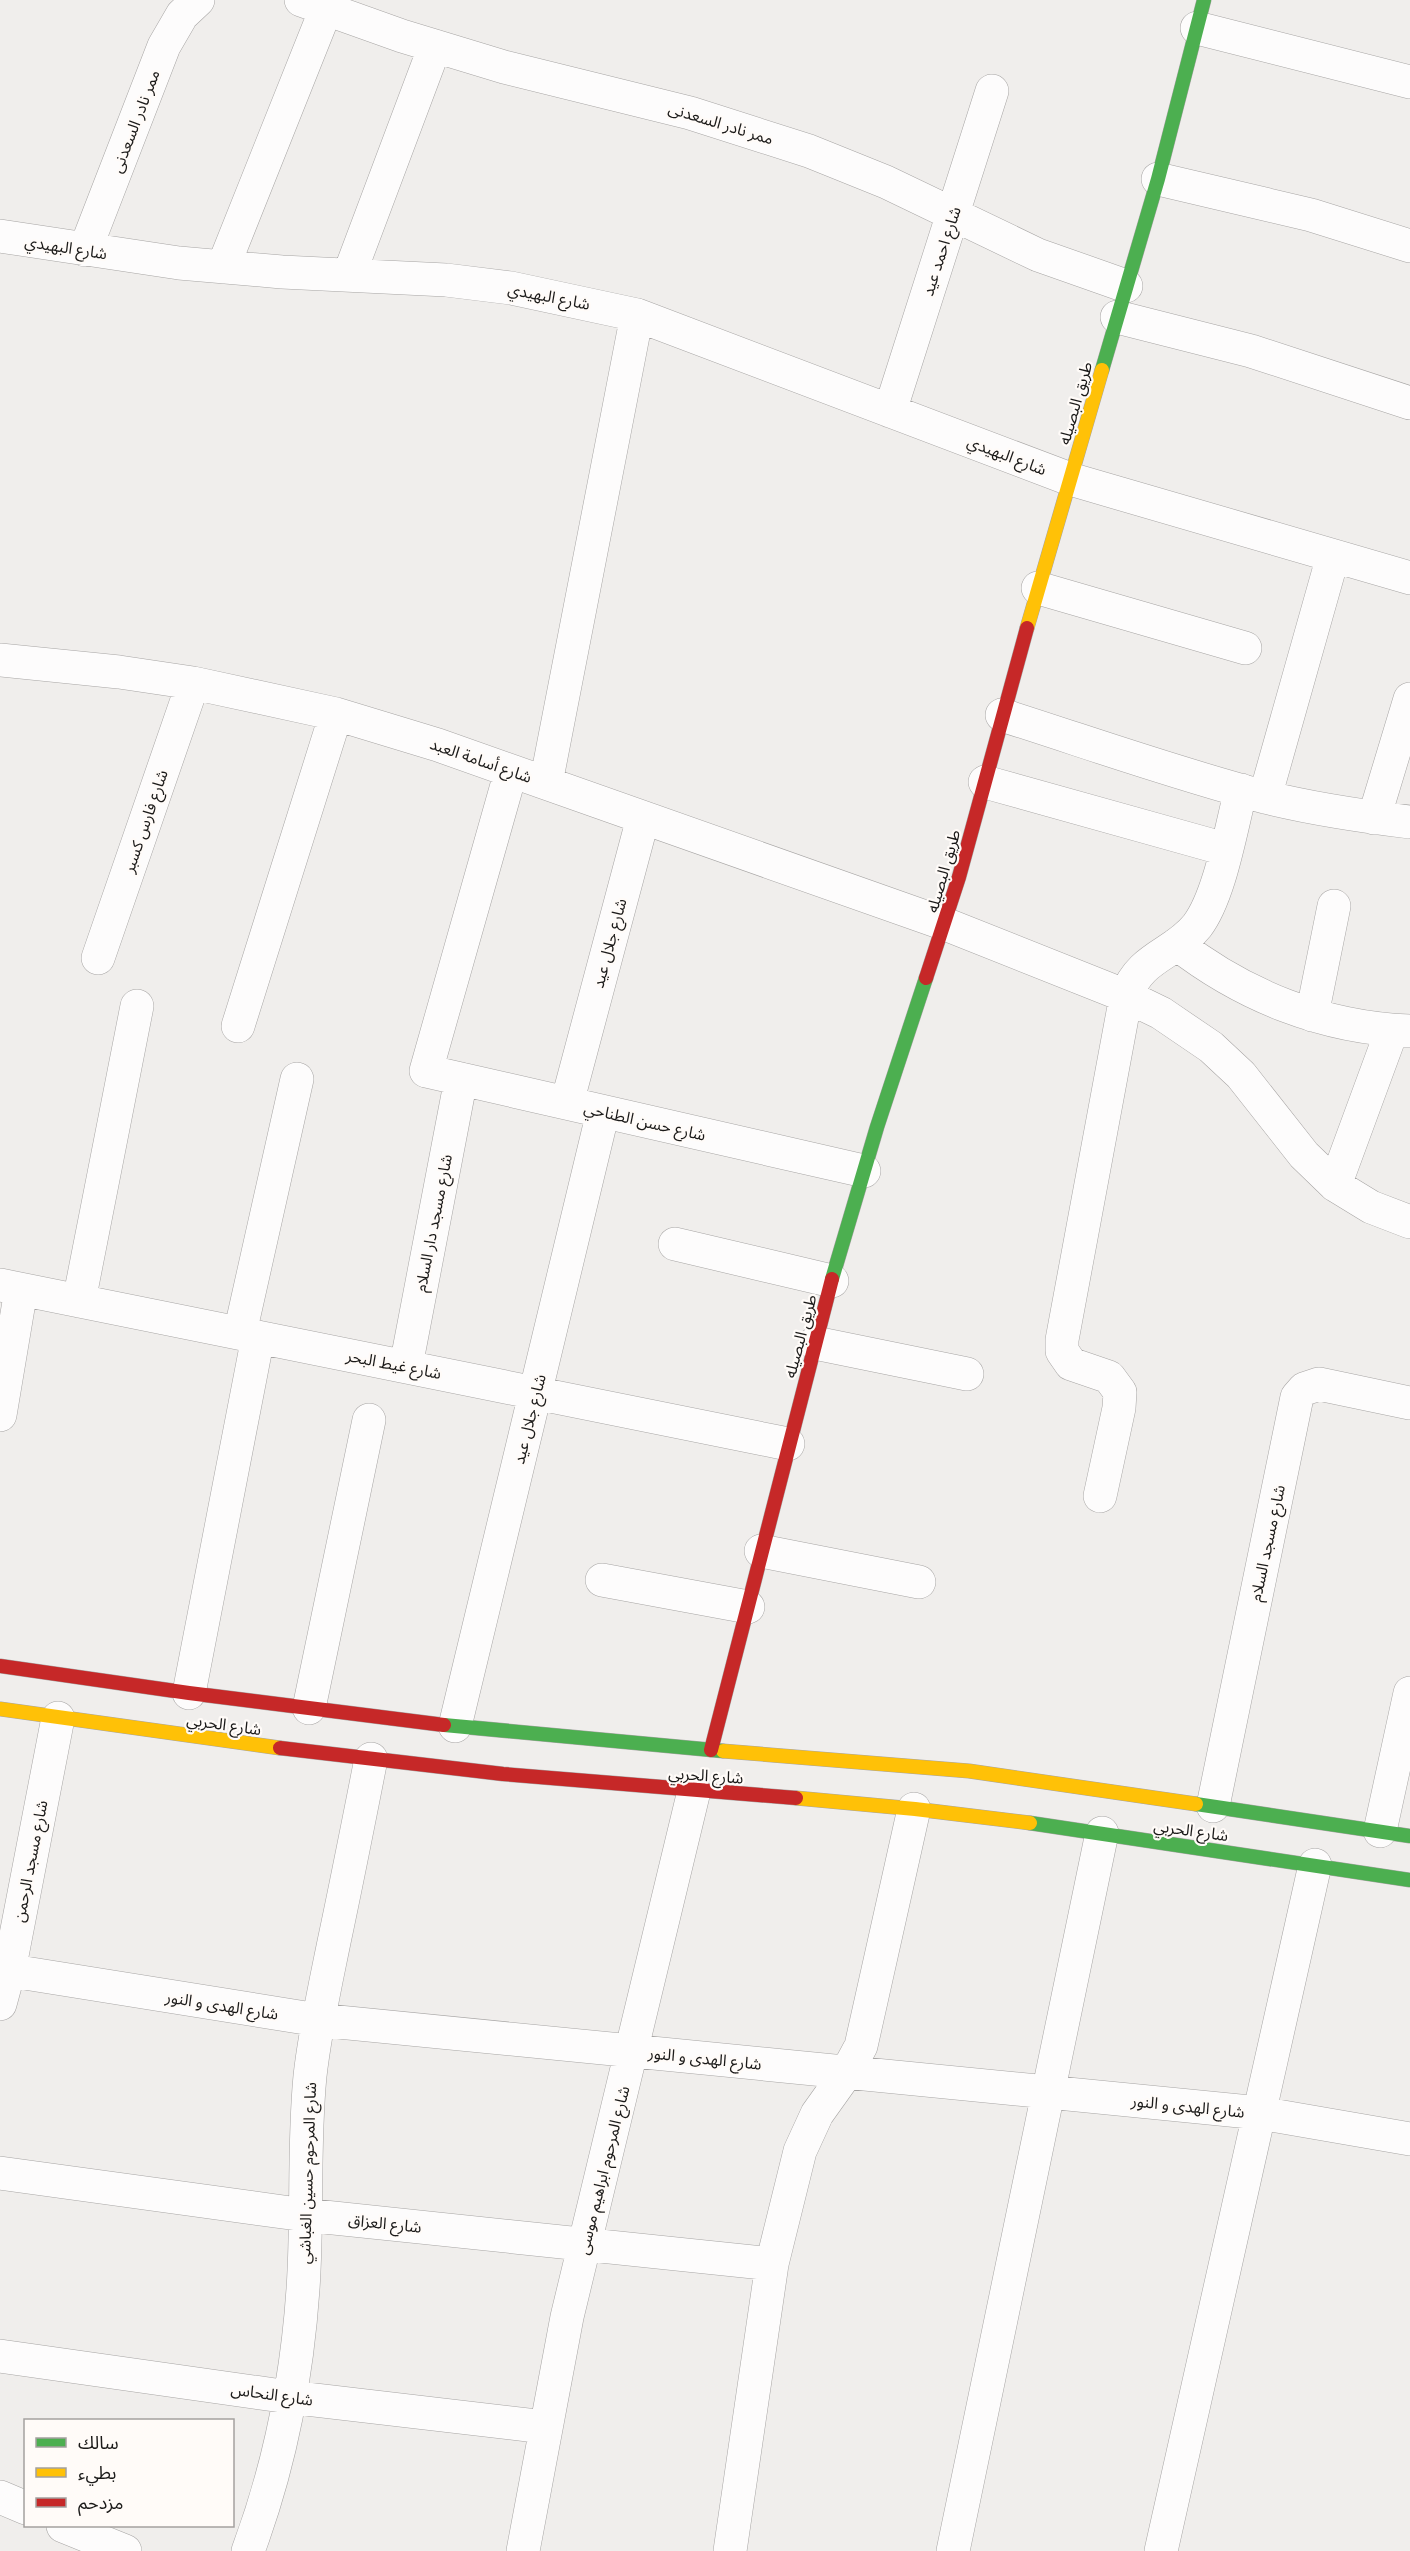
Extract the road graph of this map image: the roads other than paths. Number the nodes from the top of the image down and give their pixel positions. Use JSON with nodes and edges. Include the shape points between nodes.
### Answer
{"nodes":[{"id":1,"x":198,"y":0,"type":"edge"},
{"id":2,"x":314,"y":5,"type":"edge"},
{"id":3,"x":1200,"y":14,"type":"edge"},
{"id":4,"x":435,"y":46,"type":"junction"},
{"id":5,"x":1410,"y":82,"type":"edge"},
{"id":6,"x":992,"y":91,"type":"dead end"},
{"id":7,"x":1158,"y":179,"type":"junction"},
{"id":8,"x":953,"y":214,"type":"junction"},
{"id":9,"x":0,"y":236,"type":"edge"},
{"id":10,"x":1410,"y":246,"type":"edge"},
{"id":11,"x":85,"y":250,"type":"junction"},
{"id":12,"x":223,"y":267,"type":"junction"},
{"id":13,"x":349,"y":275,"type":"junction"},
{"id":14,"x":1121,"y":301,"type":"junction"},
{"id":15,"x":637,"y":315,"type":"junction"},
{"id":16,"x":1410,"y":403,"type":"edge"},
{"id":17,"x":890,"y":411,"type":"junction"},
{"id":18,"x":1070,"y":479,"type":"junction"},
{"id":19,"x":1333,"y":556,"type":"junction"},
{"id":20,"x":1410,"y":578,"type":"edge"},
{"id":21,"x":1038,"y":588,"type":"junction"},
{"id":22,"x":1245,"y":648,"type":"dead end"},
{"id":23,"x":0,"y":660,"type":"edge"},
{"id":24,"x":193,"y":683,"type":"junction"},
{"id":25,"x":1410,"y":699,"type":"edge"},
{"id":26,"x":336,"y":714,"type":"junction"},
{"id":27,"x":1002,"y":715,"type":"junction"},
{"id":28,"x":511,"y":771,"type":"junction"},
{"id":29,"x":985,"y":782,"type":"junction"},
{"id":30,"x":546,"y":783,"type":"junction"},
{"id":31,"x":1253,"y":793,"type":"junction"},
{"id":32,"x":643,"y":818,"type":"junction"},
{"id":33,"x":1374,"y":818,"type":"junction"},
{"id":34,"x":1410,"y":822,"type":"edge"},
{"id":35,"x":1226,"y":849,"type":"junction"},
{"id":36,"x":1334,"y":906,"type":"dead end"},
{"id":37,"x":945,"y":924,"type":"junction"},
{"id":38,"x":1177,"y":944,"type":"junction"},
{"id":39,"x":98,"y":958,"type":"dead end"},
{"id":40,"x":1126,"y":996,"type":"junction"},
{"id":41,"x":137,"y":1006,"type":"dead end"},
{"id":42,"x":1312,"y":1015,"type":"junction"},
{"id":43,"x":238,"y":1026,"type":"dead end"},
{"id":44,"x":1401,"y":1031,"type":"edge"},
{"id":45,"x":461,"y":1079,"type":"junction"},
{"id":46,"x":297,"y":1080,"type":"dead end"},
{"id":47,"x":567,"y":1103,"type":"junction"},
{"id":48,"x":603,"y":1112,"type":"junction"},
{"id":49,"x":864,"y":1171,"type":"junction"},
{"id":50,"x":1335,"y":1185,"type":"junction"},
{"id":51,"x":1410,"y":1222,"type":"edge"},
{"id":52,"x":675,"y":1244,"type":"dead end"},
{"id":53,"x":832,"y":1281,"type":"junction"},
{"id":54,"x":11,"y":1287,"type":"edge"},
{"id":55,"x":79,"y":1301,"type":"junction"},
{"id":56,"x":249,"y":1335,"type":"junction"},
{"id":57,"x":815,"y":1343,"type":"junction"},
{"id":58,"x":406,"y":1366,"type":"junction"},
{"id":59,"x":967,"y":1374,"type":"dead end"},
{"id":60,"x":535,"y":1393,"type":"junction"},
{"id":61,"x":1410,"y":1403,"type":"edge"},
{"id":62,"x":0,"y":1415,"type":"edge"},
{"id":63,"x":369,"y":1420,"type":"dead end"},
{"id":64,"x":788,"y":1444,"type":"junction"},
{"id":65,"x":1100,"y":1496,"type":"dead end"},
{"id":66,"x":762,"y":1551,"type":"junction"},
{"id":67,"x":603,"y":1580,"type":"dead end"},
{"id":68,"x":919,"y":1582,"type":"dead end"},
{"id":69,"x":747,"y":1607,"type":"junction"},
{"id":70,"x":0,"y":1666,"type":"edge"},
{"id":71,"x":189,"y":1693,"type":"junction"},
{"id":72,"x":1410,"y":1693,"type":"edge"},
{"id":73,"x":309,"y":1708,"type":"junction"},
{"id":74,"x":0,"y":1709,"type":"edge"},
{"id":75,"x":58,"y":1718,"type":"junction"},
{"id":76,"x":455,"y":1726,"type":"junction"},
{"id":77,"x":711,"y":1750,"type":"junction"},
{"id":78,"x":371,"y":1759,"type":"junction"},
{"id":79,"x":694,"y":1791,"type":"junction"},
{"id":80,"x":1214,"y":1806,"type":"junction"},
{"id":81,"x":914,"y":1809,"type":"junction"},
{"id":82,"x":1102,"y":1833,"type":"junction"},
{"id":83,"x":1395,"y":1833,"type":"edge"},
{"id":84,"x":1316,"y":1865,"type":"junction"},
{"id":85,"x":1410,"y":1880,"type":"edge"},
{"id":86,"x":4,"y":1970,"type":"edge"},
{"id":87,"x":0,"y":2004,"type":"edge"},
{"id":88,"x":318,"y":2020,"type":"junction"},
{"id":89,"x":632,"y":2051,"type":"junction"},
{"id":90,"x":847,"y":2072,"type":"junction"},
{"id":91,"x":1048,"y":2092,"type":"junction"},
{"id":92,"x":1260,"y":2113,"type":"junction"},
{"id":93,"x":1410,"y":2139,"type":"edge"},
{"id":94,"x":0,"y":2174,"type":"edge"},
{"id":95,"x":305,"y":2215,"type":"junction"},
{"id":96,"x":585,"y":2245,"type":"junction"},
{"id":97,"x":772,"y":2265,"type":"junction"},
{"id":98,"x":0,"y":2356,"type":"edge"},
{"id":99,"x":289,"y":2397,"type":"junction"},
{"id":100,"x":545,"y":2427,"type":"junction"},
{"id":101,"x":0,"y":2497,"type":"edge"},
{"id":102,"x":24,"y":2507,"type":"edge"},
{"id":103,"x":65,"y":2527,"type":"edge"},
{"id":104,"x":118,"y":2550,"type":"edge"},
{"id":105,"x":248,"y":2551,"type":"edge"},
{"id":106,"x":523,"y":2551,"type":"edge"},
{"id":107,"x":730,"y":2551,"type":"edge"},
{"id":108,"x":953,"y":2551,"type":"edge"},
{"id":109,"x":1161,"y":2551,"type":"edge"}],
"edges":[{"from":1,"to":11,"type":"street","name":"ممر نادر السعدنى","via":[[182,15],[164,46]]},
{"from":2,"to":4,"type":"street","name":"ممر نادر السعدنى"},
{"from":2,"to":12,"type":"street"},
{"from":3,"to":5,"type":"street"},
{"from":3,"to":7,"type":"street","name":"طريق البصيله"},
{"from":4,"to":8,"type":"street","name":"ممر نادر السعدنى","via":[[741,128],[886,182]]},
{"from":4,"to":13,"type":"street"},
{"from":6,"to":8,"type":"street","name":"شارع احمد عيد"},
{"from":7,"to":10,"type":"street","via":[[1311,215]]},
{"from":7,"to":14,"type":"street","name":"طريق البصيله"},
{"from":8,"to":14,"type":"street","name":"ممر نادر السعدنى"},
{"from":8,"to":17,"type":"street","name":"شارع احمد عيد"},
{"from":9,"to":11,"type":"street","name":"شارع البهيدي"},
{"from":11,"to":12,"type":"street","name":"شارع البهيدي"},
{"from":12,"to":13,"type":"street","name":"شارع البهيدي"},
{"from":13,"to":15,"type":"street","name":"شارع البهيدي","via":[[478,284]]},
{"from":14,"to":16,"type":"street","name":"ممر نادر السعدنى","via":[[1251,351]]},
{"from":14,"to":18,"type":"street","name":"طريق البصيله"},
{"from":15,"to":17,"type":"street","name":"شارع البهيدي"},
{"from":15,"to":30,"type":"street"},
{"from":17,"to":18,"type":"street","name":"شارع البهيدي"},
{"from":18,"to":19,"type":"street","name":"شارع البهيدي"},
{"from":18,"to":21,"type":"street","name":"طريق البصيله"},
{"from":19,"to":20,"type":"street","name":"شارع البهيدي"},
{"from":19,"to":31,"type":"street"},
{"from":21,"to":22,"type":"street"},
{"from":21,"to":27,"type":"street","name":"طريق البصيله"},
{"from":23,"to":24,"type":"street","name":"شارع أسامة العبد"},
{"from":24,"to":26,"type":"street","name":"شارع أسامة العبد"},
{"from":24,"to":39,"type":"street","name":"شارع فارس كسبر"},
{"from":25,"to":33,"type":"street"},
{"from":26,"to":28,"type":"street","name":"شارع أسامة العبد"},
{"from":26,"to":43,"type":"street"},
{"from":27,"to":29,"type":"street","name":"طريق البصيله"},
{"from":27,"to":31,"type":"street"},
{"from":28,"to":30,"type":"street","name":"شارع أسامة العبد"},
{"from":28,"to":45,"type":"street","name":"شارع حسن الطناحي","via":[[426,1071]]},
{"from":29,"to":35,"type":"street"},
{"from":29,"to":37,"type":"street","name":"طريق البصيله"},
{"from":30,"to":32,"type":"street","name":"شارع أسامة العبد"},
{"from":31,"to":33,"type":"street"},
{"from":31,"to":35,"type":"street"},
{"from":32,"to":37,"type":"street","name":"شارع أسامة العبد"},
{"from":32,"to":47,"type":"street","name":"شارع جلال عيد"},
{"from":33,"to":34,"type":"street"},
{"from":35,"to":38,"type":"street","via":[[1208,908],[1195,929]]},
{"from":36,"to":42,"type":"street"},
{"from":37,"to":40,"type":"street","name":"شارع أسامة العبد"},
{"from":37,"to":49,"type":"street","name":"طريق البصيله"},
{"from":38,"to":40,"type":"street","via":[[1145,965]]},
{"from":38,"to":42,"type":"street","via":[[1225,978],[1278,1004]]},
{"from":40,"to":50,"type":"street","name":"شارع أسامة العبد","via":[[1170,1018],[1226,1061],[1311,1163]]},
{"from":40,"to":65,"type":"street","via":[[1062,1340],[1062,1351],[1071,1364],[1110,1377],[1120,1392]]},
{"from":41,"to":55,"type":"street"},
{"from":42,"to":44,"type":"street"},
{"from":44,"to":50,"type":"street"},
{"from":45,"to":47,"type":"street","name":"شارع حسن الطناحي"},
{"from":45,"to":58,"type":"street","name":"شارع مسجد دار السلام"},
{"from":46,"to":56,"type":"street"},
{"from":47,"to":48,"type":"street","name":"شارع حسن الطناحي"},
{"from":48,"to":49,"type":"street","name":"شارع حسن الطناحي"},
{"from":48,"to":60,"type":"street","name":"شارع جلال عيد"},
{"from":49,"to":53,"type":"street","name":"طريق البصيله"},
{"from":50,"to":51,"type":"street","name":"شارع أسامة العبد"},
{"from":52,"to":53,"type":"street"},
{"from":53,"to":57,"type":"street","name":"طريق البصيله"},
{"from":54,"to":55,"type":"street","name":"شارع غيط البحر"},
{"from":54,"to":62,"type":"street"},
{"from":55,"to":56,"type":"street","name":"شارع غيط البحر"},
{"from":56,"to":58,"type":"street","name":"شارع غيط البحر"},
{"from":56,"to":71,"type":"street"},
{"from":57,"to":59,"type":"street"},
{"from":57,"to":64,"type":"street","name":"طريق البصيله"},
{"from":58,"to":60,"type":"street","name":"شارع غيط البحر"},
{"from":60,"to":64,"type":"street","name":"شارع غيط البحر"},
{"from":60,"to":76,"type":"street","name":"شارع جلال عيد"},
{"from":61,"to":80,"type":"street","name":"شارع مسجد السلام","via":[[1319,1384],[1304,1389],[1297,1397]]},
{"from":63,"to":73,"type":"street"},
{"from":64,"to":66,"type":"street","name":"طريق البصيله"},
{"from":66,"to":68,"type":"street"},
{"from":66,"to":69,"type":"street","name":"طريق البصيله"},
{"from":67,"to":69,"type":"street"},
{"from":69,"to":77,"type":"street","name":"طريق البصيله"},
{"from":70,"to":71,"type":"street","name":"شارع الحربي","via":[[145,1693]]},
{"from":71,"to":73,"type":"street","name":"شارع الحربي"},
{"from":72,"to":83,"type":"street"},
{"from":73,"to":76,"type":"street","name":"شارع الحربي"},
{"from":74,"to":75,"type":"street","name":"شارع الحربي"},
{"from":75,"to":78,"type":"street","name":"شارع الحربي","via":[[140,1724]]},
{"from":75,"to":86,"type":"street","name":"شارع مسجد الرحمن"},
{"from":76,"to":77,"type":"street","name":"شارع الحربي"},
{"from":77,"to":80,"type":"street","name":"شارع الحربي","via":[[904,1764],[1033,1785]]},
{"from":78,"to":79,"type":"street","name":"شارع الحربي"},
{"from":78,"to":88,"type":"street","name":"شارع المرحوم حسين الغباشي"},
{"from":79,"to":81,"type":"street","name":"شارع الحربي"},
{"from":79,"to":89,"type":"street","name":"شارع المرحوم ابراهيم موسى"},
{"from":80,"to":83,"type":"street","name":"شارع الحربي"},
{"from":81,"to":82,"type":"street","name":"شارع الحربي","via":[[1028,1817]]},
{"from":81,"to":90,"type":"street","via":[[866,2032]]},
{"from":82,"to":84,"type":"street","name":"شارع الحربي"},
{"from":82,"to":91,"type":"street"},
{"from":84,"to":85,"type":"street","name":"شارع الحربي"},
{"from":84,"to":92,"type":"street"},
{"from":86,"to":87,"type":"street","name":"شارع مسجد الرحمن"},
{"from":86,"to":88,"type":"street","name":"شارع الهدى و النور"},
{"from":88,"to":89,"type":"street","name":"شارع الهدى و النور"},
{"from":88,"to":95,"type":"street","name":"شارع المرحوم حسين الغباشي","via":[[306,2131]]},
{"from":89,"to":90,"type":"street","name":"شارع الهدى و النور"},
{"from":89,"to":96,"type":"street","name":"شارع المرحوم ابراهيم موسى"},
{"from":90,"to":91,"type":"street","name":"شارع الهدى و النور"},
{"from":90,"to":97,"type":"street","via":[[804,2138]]},
{"from":91,"to":92,"type":"street","name":"شارع الهدى و النور"},
{"from":91,"to":108,"type":"street"},
{"from":92,"to":93,"type":"street","name":"شارع الهدى و النور"},
{"from":92,"to":109,"type":"street"},
{"from":94,"to":95,"type":"street","name":"شارع العزاق"},
{"from":95,"to":96,"type":"street","name":"شارع العزاق"},
{"from":95,"to":99,"type":"street","name":"شارع المرحوم حسين الغباشي","via":[[303,2288]]},
{"from":96,"to":97,"type":"street","name":"شارع العزاق"},
{"from":96,"to":100,"type":"street","name":"شارع المرحوم ابراهيم موسى"},
{"from":97,"to":107,"type":"street"},
{"from":98,"to":99,"type":"street","name":"شارع النحاس"},
{"from":99,"to":100,"type":"street","name":"شارع النحاس"},
{"from":99,"to":105,"type":"street","name":"شارع المرحوم حسين الغباشي","via":[[272,2473]]},
{"from":100,"to":106,"type":"street","name":"شارع المرحوم ابراهيم موسى"},
{"from":101,"to":102,"type":"street"},
{"from":103,"to":104,"type":"street"}]}
